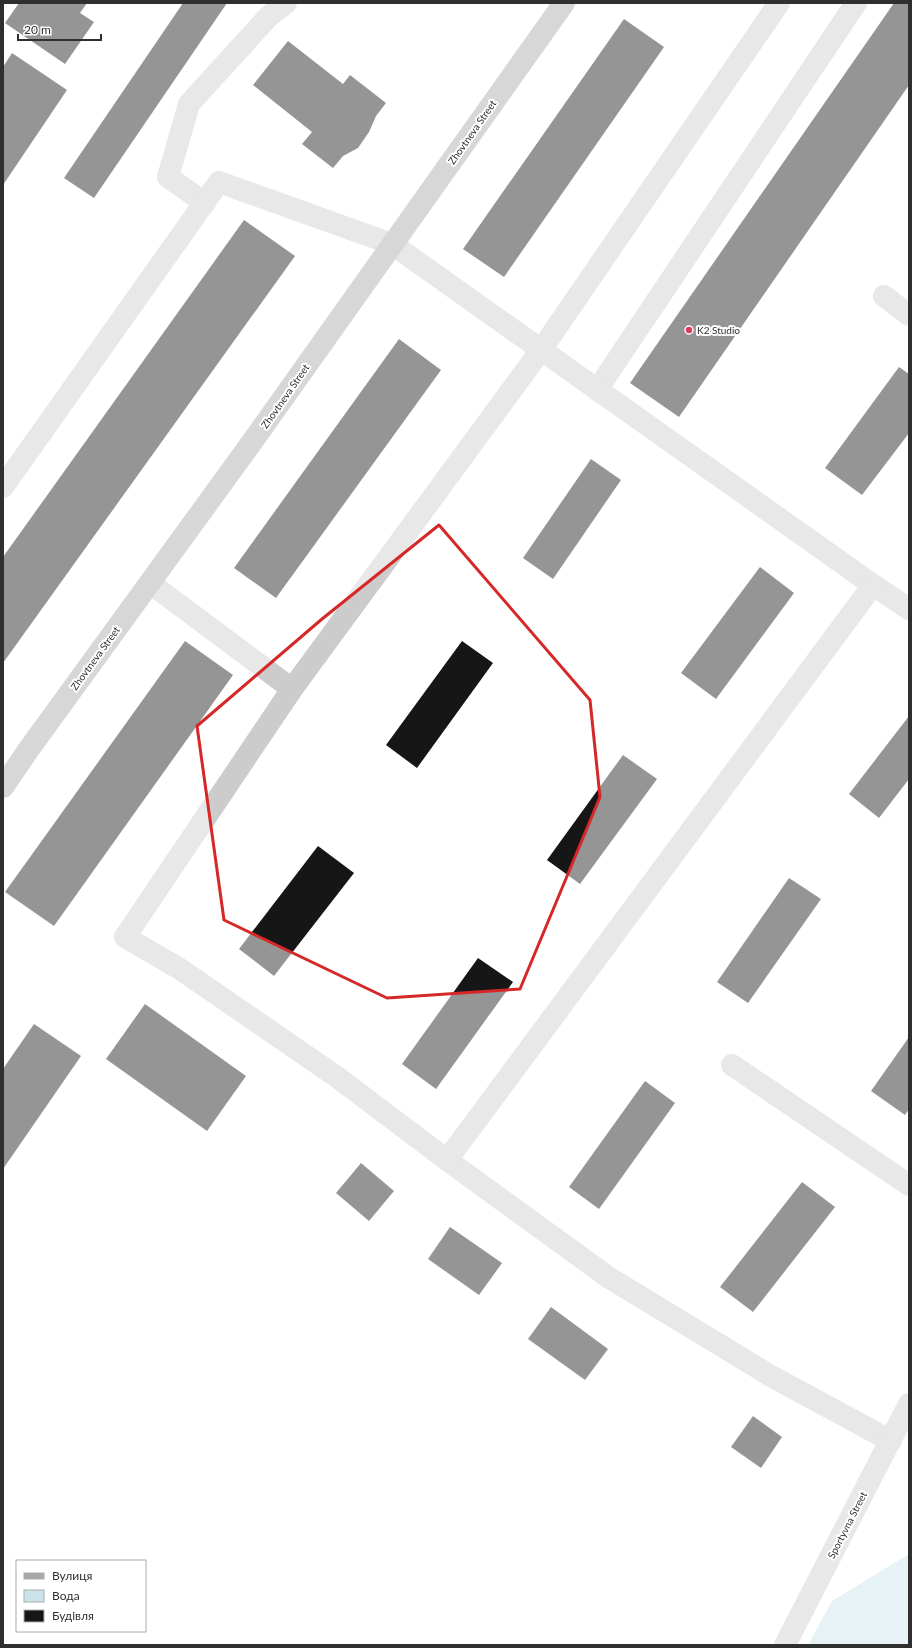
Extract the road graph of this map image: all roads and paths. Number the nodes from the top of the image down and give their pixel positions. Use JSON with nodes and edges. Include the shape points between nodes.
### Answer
{"nodes":[{"id":1,"x":286,"y":3,"type":"edge"},
{"id":2,"x":564,"y":3,"type":"edge"},
{"id":3,"x":779,"y":3,"type":"edge"},
{"id":4,"x":856,"y":3,"type":"edge"},
{"id":5,"x":205,"y":203,"type":"junction"},
{"id":6,"x":392,"y":244,"type":"junction"},
{"id":7,"x":884,"y":296,"type":"dead end"},
{"id":8,"x":909,"y":315,"type":"edge"},
{"id":9,"x":541,"y":350,"type":"junction"},
{"id":10,"x":597,"y":390,"type":"junction"},
{"id":11,"x":3,"y":487,"type":"edge"},
{"id":12,"x":150,"y":583,"type":"junction"},
{"id":13,"x":873,"y":586,"type":"junction"},
{"id":14,"x":909,"y":609,"type":"edge"},
{"id":15,"x":292,"y":689,"type":"junction"},
{"id":16,"x":3,"y":787,"type":"edge"},
{"id":17,"x":732,"y":1065,"type":"dead end"},
{"id":18,"x":447,"y":1160,"type":"junction"},
{"id":19,"x":909,"y":1186,"type":"edge"},
{"id":20,"x":909,"y":1404,"type":"edge"},
{"id":21,"x":891,"y":1441,"type":"junction"},
{"id":22,"x":785,"y":1645,"type":"edge"}],
"edges":[{"from":1,"to":5,"type":"street","via":[[269,16],[189,104],[168,177]]},
{"from":2,"to":6,"type":"main road","name":"Zhovtneva Street"},
{"from":3,"to":9,"type":"street"},
{"from":4,"to":10,"type":"street"},
{"from":5,"to":6,"type":"street","via":[[219,182]]},
{"from":5,"to":11,"type":"street"},
{"from":6,"to":9,"type":"street"},
{"from":6,"to":12,"type":"main road","name":"Zhovtneva Street"},
{"from":7,"to":8,"type":"street"},
{"from":9,"to":10,"type":"street"},
{"from":9,"to":15,"type":"street"},
{"from":10,"to":13,"type":"street"},
{"from":12,"to":15,"type":"street"},
{"from":12,"to":16,"type":"main road","name":"Zhovtneva Street"},
{"from":13,"to":14,"type":"street"},
{"from":13,"to":18,"type":"street"},
{"from":15,"to":18,"type":"street","via":[[125,937],[180,969],[337,1077]]},
{"from":17,"to":19,"type":"street"},
{"from":18,"to":21,"type":"street","via":[[608,1277],[771,1376]]},
{"from":20,"to":21,"type":"street","name":"Sportyvna Street"},
{"from":21,"to":22,"type":"street","name":"Sportyvna Street"}]}
